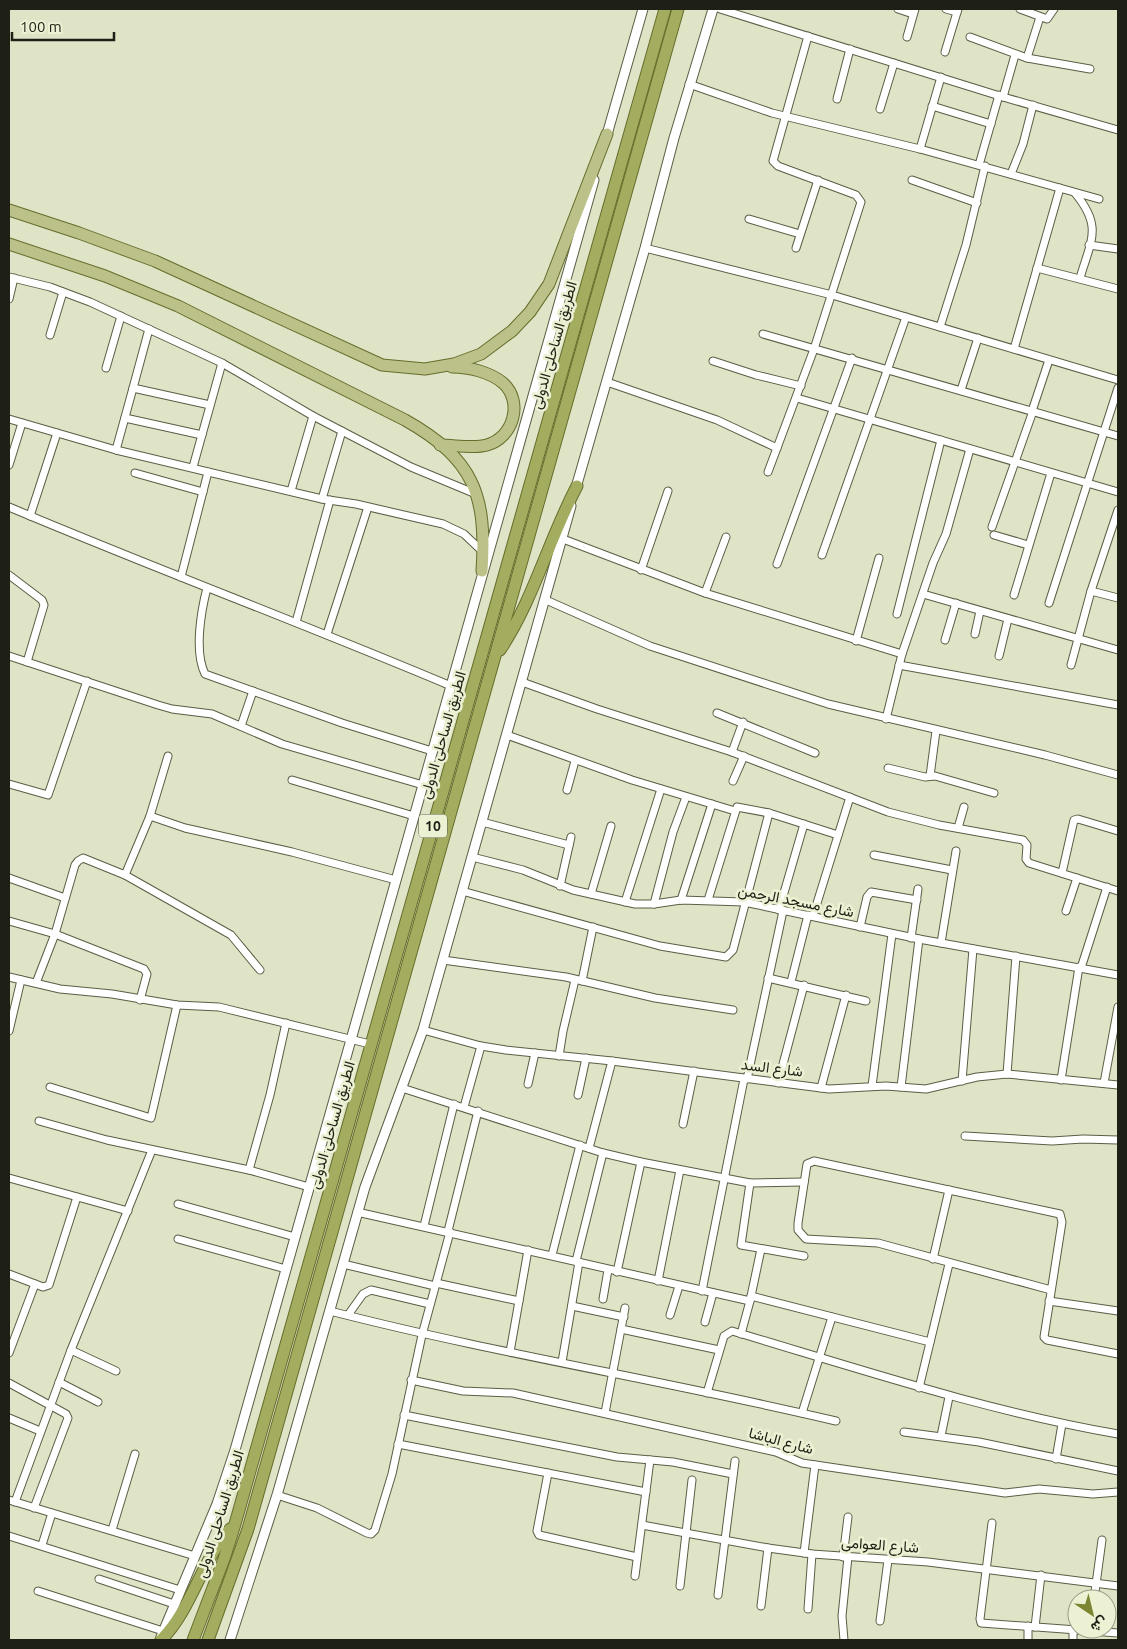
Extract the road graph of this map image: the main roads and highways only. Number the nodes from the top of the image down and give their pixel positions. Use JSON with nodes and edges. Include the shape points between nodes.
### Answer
{"nodes":[{"id":1,"x":665,"y":9,"type":"edge"},
{"id":2,"x":678,"y":9,"type":"edge"},
{"id":3,"x":607,"y":134,"type":"road end"},
{"id":4,"x":9,"y":210,"type":"edge"},
{"id":5,"x":9,"y":244,"type":"edge"},
{"id":6,"x":441,"y":367,"type":"junction"},
{"id":7,"x":440,"y":445,"type":"junction"},
{"id":8,"x":577,"y":486,"type":"road end"},
{"id":9,"x":482,"y":571,"type":"road end"},
{"id":10,"x":493,"y":659,"type":"junction"},
{"id":11,"x":234,"y":1524,"type":"junction"},
{"id":12,"x":161,"y":1637,"type":"edge"},
{"id":13,"x":193,"y":1640,"type":"edge"},
{"id":14,"x":208,"y":1640,"type":"edge"}],
"edges":[{"from":1,"to":11,"type":"highway","name":"الطريق الساحلى الدولى","number":"10"},
{"from":2,"to":10,"type":"highway","name":"الطريق الساحلى الدولى","number":"10"},
{"from":3,"to":6,"type":"main road","via":[[549,284],[537,303],[512,331],[492,347],[468,360]]},
{"from":4,"to":6,"type":"main road","via":[[155,261],[382,365],[411,369]]},
{"from":5,"to":7,"type":"main road","via":[[105,276],[178,306],[405,420]]},
{"from":6,"to":7,"type":"main road","via":[[472,369],[502,382],[511,395],[514,412],[506,432],[493,443]]},
{"from":7,"to":9,"type":"main road","via":[[462,466],[479,495],[484,552]]},
{"from":8,"to":10,"type":"highway","via":[[556,527],[519,618]]},
{"from":10,"to":14,"type":"highway","name":"الطريق الساحلى الدولى","number":"10","via":[[248,1529]]},
{"from":11,"to":12,"type":"highway","via":[[176,1620]]},
{"from":11,"to":13,"type":"highway","name":"الطريق الساحلى الدولى","number":"10"}]}
